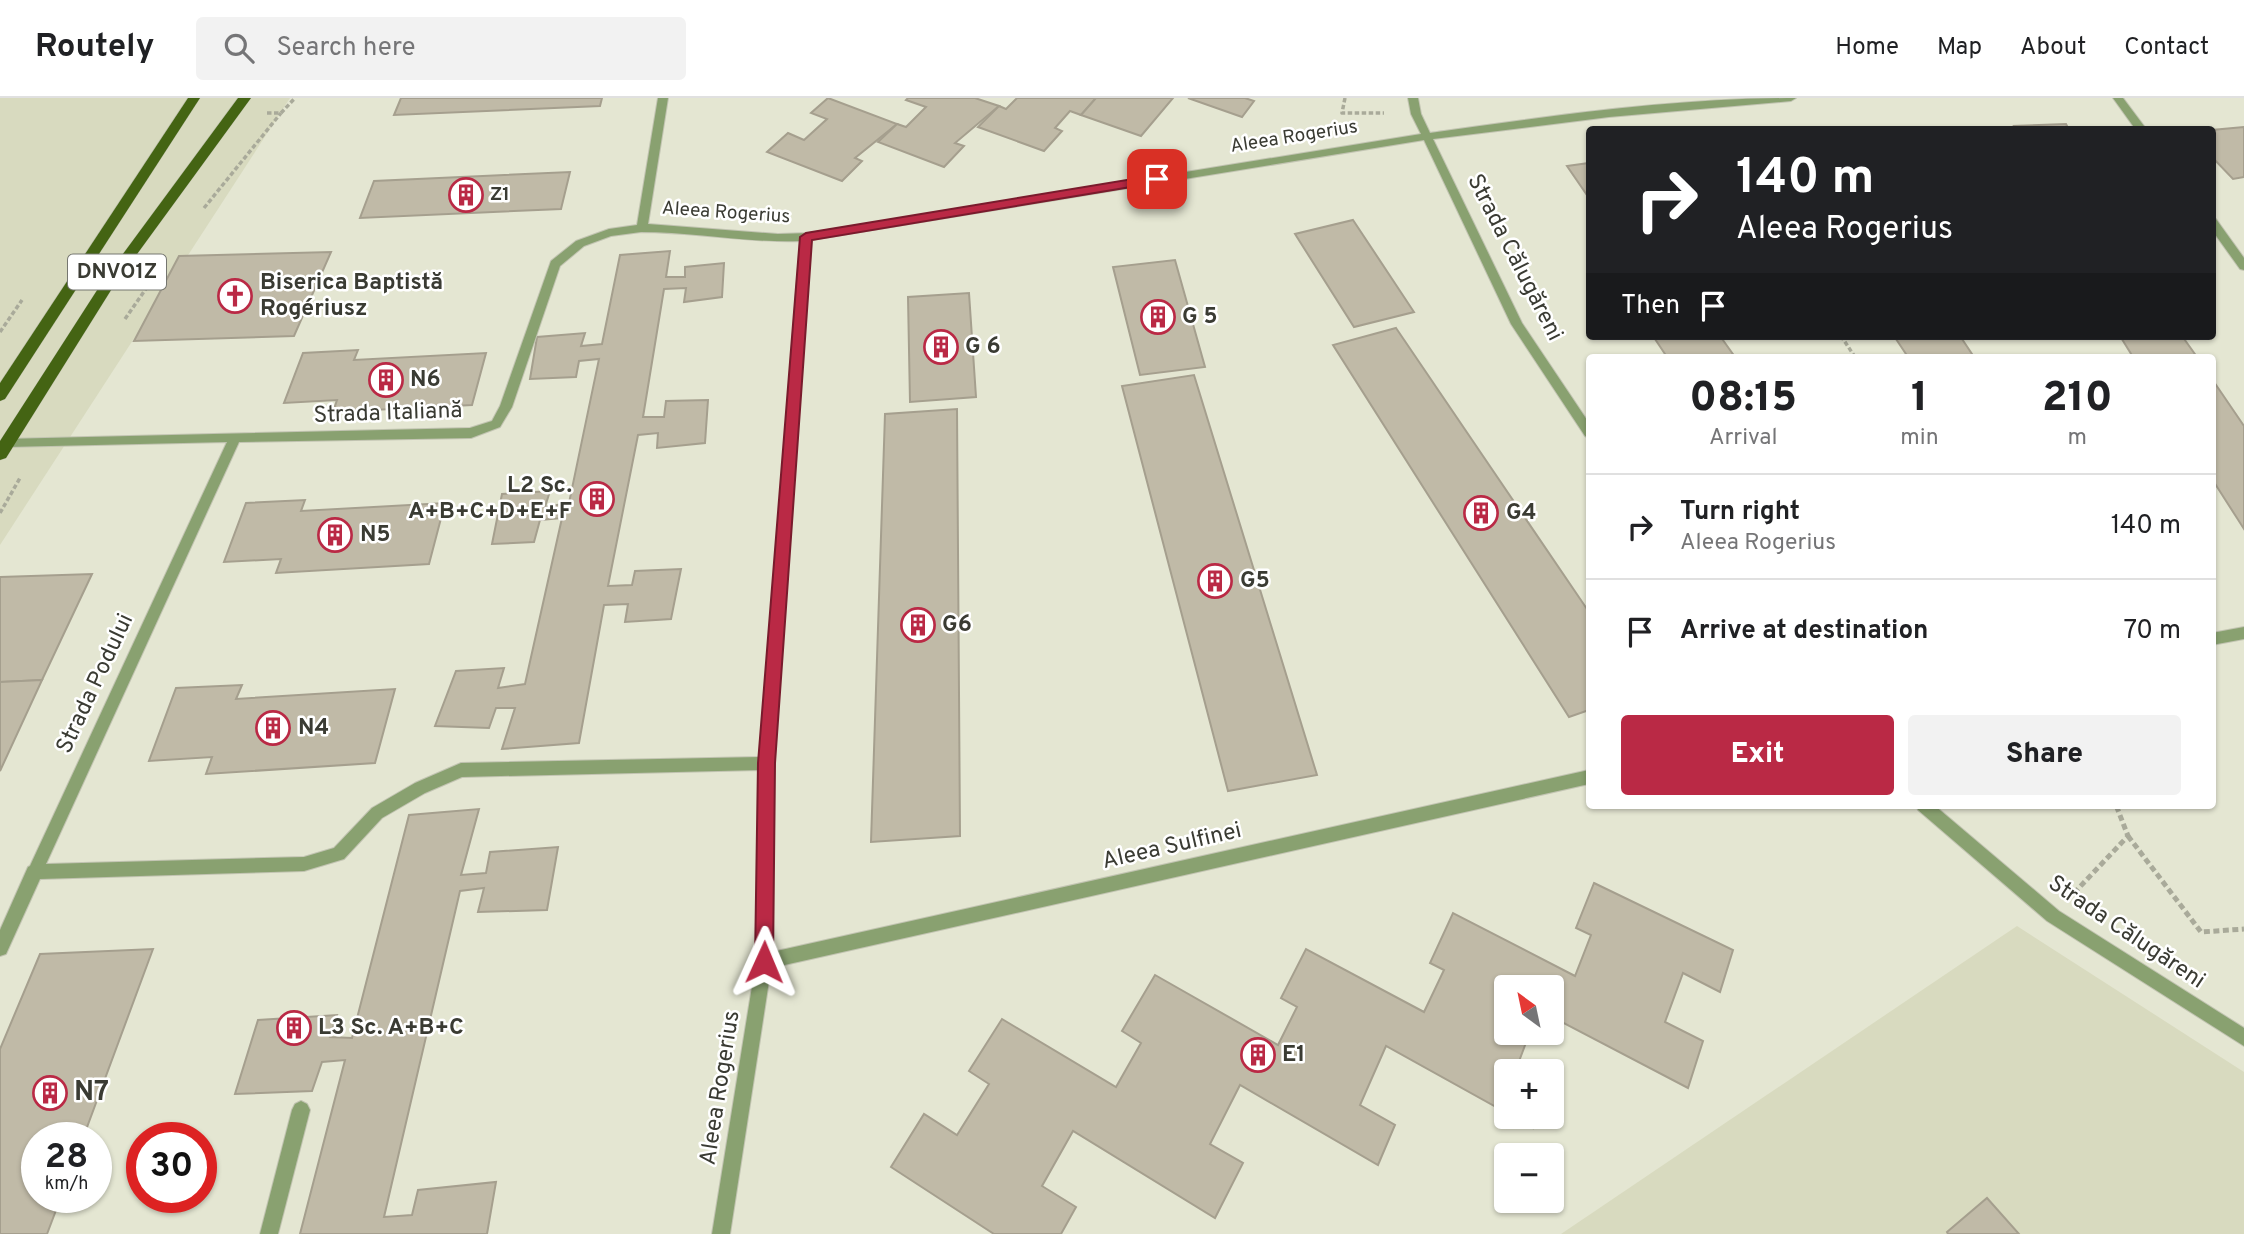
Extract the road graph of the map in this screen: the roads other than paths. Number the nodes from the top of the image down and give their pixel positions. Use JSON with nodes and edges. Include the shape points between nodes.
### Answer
{"nodes":[{"id":1,"x":194,"y":98,"type":"edge"},
{"id":2,"x":246,"y":98,"type":"edge"},
{"id":3,"x":663,"y":98,"type":"edge"},
{"id":4,"x":1413,"y":98,"type":"edge"},
{"id":5,"x":1791,"y":98,"type":"edge"},
{"id":6,"x":2118,"y":98,"type":"edge"},
{"id":7,"x":2139,"y":126,"type":"edge"},
{"id":8,"x":1426,"y":135,"type":"junction"},
{"id":9,"x":642,"y":227,"type":"junction"},
{"id":10,"x":2216,"y":227,"type":"edge"},
{"id":11,"x":806,"y":237,"type":"junction"},
{"id":12,"x":2244,"y":244,"type":"edge"},
{"id":13,"x":2230,"y":246,"type":"junction"},
{"id":14,"x":2244,"y":266,"type":"edge"},
{"id":15,"x":0,"y":395,"type":"edge"},
{"id":16,"x":1586,"y":428,"type":"edge"},
{"id":17,"x":234,"y":440,"type":"junction"},
{"id":18,"x":3,"y":448,"type":"edge"},
{"id":19,"x":2244,"y":633,"type":"edge"},
{"id":20,"x":2216,"y":638,"type":"edge"},
{"id":21,"x":767,"y":763,"type":"junction"},
{"id":22,"x":1586,"y":778,"type":"edge"},
{"id":23,"x":1928,"y":809,"type":"edge"},
{"id":24,"x":33,"y":872,"type":"junction"},
{"id":25,"x":0,"y":948,"type":"edge"},
{"id":26,"x":764,"y":962,"type":"junction"},
{"id":27,"x":2244,"y":1038,"type":"edge"},
{"id":28,"x":301,"y":1110,"type":"dead end"},
{"id":29,"x":269,"y":1234,"type":"edge"},
{"id":30,"x":722,"y":1234,"type":"edge"}],
"edges":[{"from":1,"to":15,"type":"main road","number":"DNVO1Z"},
{"from":2,"to":18,"type":"main road","number":"DNVO1Z","via":[[107,284]]},
{"from":3,"to":9,"type":"street"},
{"from":4,"to":8,"type":"street","name":"Strada Călugăreni"},
{"from":5,"to":8,"type":"street","name":"Aleea Rogerius","via":[[1684,104]]},
{"from":6,"to":7,"type":"street"},
{"from":8,"to":11,"type":"street","name":"Aleea Rogerius"},
{"from":8,"to":16,"type":"street","name":"Strada Călugăreni","via":[[1517,324]]},
{"from":9,"to":11,"type":"street","name":"Aleea Rogerius"},
{"from":9,"to":17,"type":"street","name":"Strada Italiană","via":[[588,240],[568,250],[555,264],[506,407],[496,424],[471,433]]},
{"from":10,"to":13,"type":"street"},
{"from":11,"to":21,"type":"street","name":"Aleea Rogerius"},
{"from":12,"to":13,"type":"street"},
{"from":13,"to":14,"type":"street"},
{"from":17,"to":18,"type":"street","name":"Strada Italiană","via":[[40,443]]},
{"from":17,"to":24,"type":"street","name":"Strada Podului"},
{"from":19,"to":20,"type":"street"},
{"from":21,"to":24,"type":"street","via":[[460,770],[377,813],[339,854],[304,864]]},
{"from":21,"to":26,"type":"street","name":"Aleea Rogerius"},
{"from":22,"to":26,"type":"street","name":"Aleea Sulfinei"},
{"from":23,"to":27,"type":"street","name":"Strada Călugăreni","via":[[2053,916]]},
{"from":24,"to":25,"type":"street","name":"Strada Podului"},
{"from":26,"to":30,"type":"street","name":"Aleea Rogerius"},
{"from":28,"to":29,"type":"street"}]}
